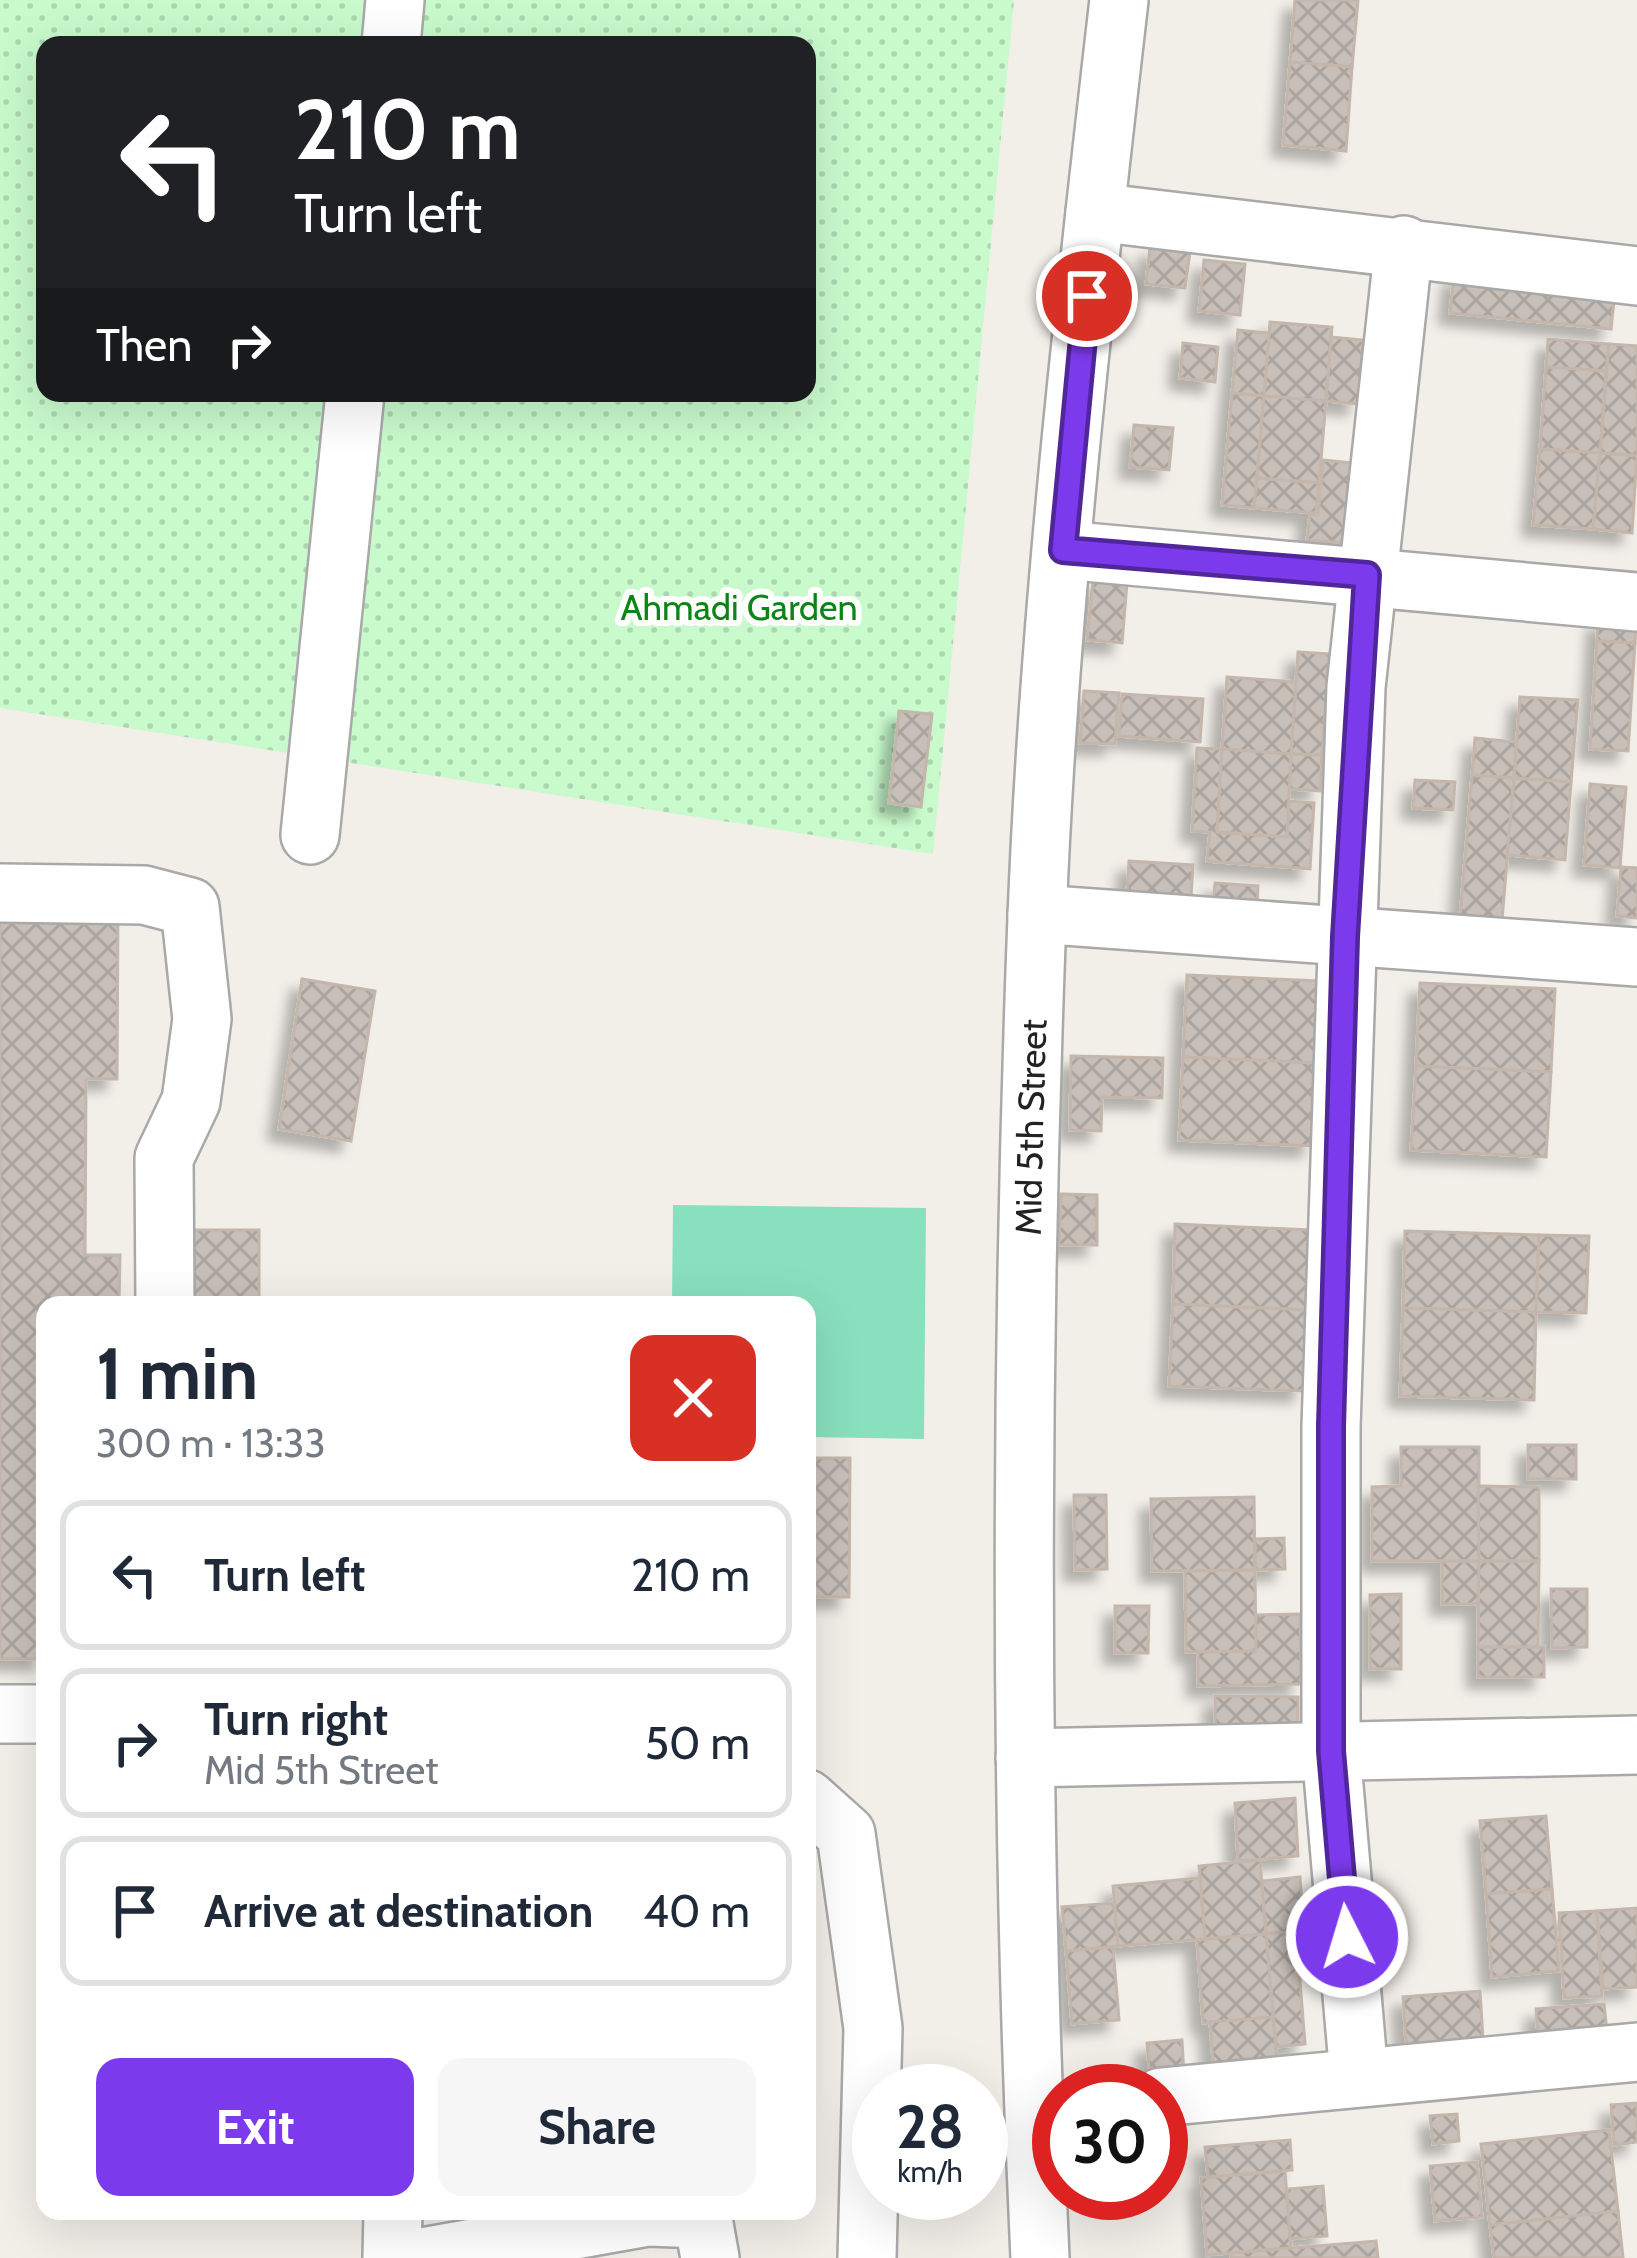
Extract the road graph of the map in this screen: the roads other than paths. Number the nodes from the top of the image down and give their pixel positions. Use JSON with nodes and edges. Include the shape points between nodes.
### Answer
{"nodes":[{"id":1,"x":395,"y":0,"type":"edge"},
{"id":2,"x":1119,"y":0,"type":"edge"},
{"id":3,"x":392,"y":36,"type":"edge"},
{"id":4,"x":1095,"y":212,"type":"junction"},
{"id":5,"x":1404,"y":245,"type":"junction"},
{"id":6,"x":1637,"y":276,"type":"edge"},
{"id":7,"x":354,"y":402,"type":"edge"},
{"id":8,"x":1063,"y":550,"type":"junction"},
{"id":9,"x":1367,"y":575,"type":"junction"},
{"id":10,"x":1637,"y":602,"type":"edge"},
{"id":11,"x":310,"y":835,"type":"dead end"},
{"id":12,"x":0,"y":893,"type":"edge"},
{"id":13,"x":1037,"y":914,"type":"junction"},
{"id":14,"x":1345,"y":937,"type":"junction"},
{"id":15,"x":1637,"y":957,"type":"edge"},
{"id":16,"x":165,"y":1296,"type":"edge"},
{"id":17,"x":0,"y":1714,"type":"edge"},
{"id":18,"x":36,"y":1714,"type":"edge"},
{"id":19,"x":1637,"y":1745,"type":"edge"},
{"id":20,"x":1331,"y":1751,"type":"junction"},
{"id":21,"x":1025,"y":1758,"type":"junction"},
{"id":22,"x":816,"y":1807,"type":"edge"},
{"id":23,"x":1637,"y":2052,"type":"edge"},
{"id":24,"x":1043,"y":2064,"type":"edge"},
{"id":25,"x":1359,"y":2076,"type":"junction"},
{"id":26,"x":1188,"y":2094,"type":"edge"},
{"id":27,"x":393,"y":2220,"type":"edge"},
{"id":28,"x":616,"y":2220,"type":"edge"},
{"id":29,"x":703,"y":2220,"type":"edge"},
{"id":30,"x":1042,"y":2220,"type":"edge"},
{"id":31,"x":392,"y":2258,"type":"edge"},
{"id":32,"x":416,"y":2258,"type":"edge"},
{"id":33,"x":710,"y":2258,"type":"edge"},
{"id":34,"x":867,"y":2258,"type":"edge"},
{"id":35,"x":1040,"y":2258,"type":"edge"}],
"edges":[{"from":1,"to":3,"type":"street"},
{"from":2,"to":4,"type":"street","name":"Mid 5th Street"},
{"from":4,"to":5,"type":"street"},
{"from":4,"to":8,"type":"street","name":"Mid 5th Street"},
{"from":5,"to":6,"type":"street"},
{"from":5,"to":9,"type":"street"},
{"from":7,"to":11,"type":"street"},
{"from":8,"to":9,"type":"street"},
{"from":8,"to":13,"type":"street","name":"Mid 5th Street"},
{"from":9,"to":10,"type":"street"},
{"from":9,"to":14,"type":"street"},
{"from":12,"to":16,"type":"street","via":[[144,895],[190,907],[202,1018],[191,1101],[164,1158]]},
{"from":13,"to":14,"type":"street"},
{"from":13,"to":21,"type":"street","name":"Mid 5th Street"},
{"from":14,"to":15,"type":"street"},
{"from":14,"to":20,"type":"street"},
{"from":17,"to":18,"type":"street"},
{"from":19,"to":20,"type":"street"},
{"from":20,"to":21,"type":"street"},
{"from":20,"to":25,"type":"street"},
{"from":21,"to":24,"type":"street","name":"Mid 5th Street"},
{"from":22,"to":34,"type":"street","via":[[846,1834],[873,2029]]},
{"from":23,"to":25,"type":"street"},
{"from":25,"to":26,"type":"street"},
{"from":27,"to":31,"type":"street"},
{"from":28,"to":32,"type":"street"},
{"from":29,"to":33,"type":"street"},
{"from":30,"to":35,"type":"street","name":"Mid 5th Street"}]}
